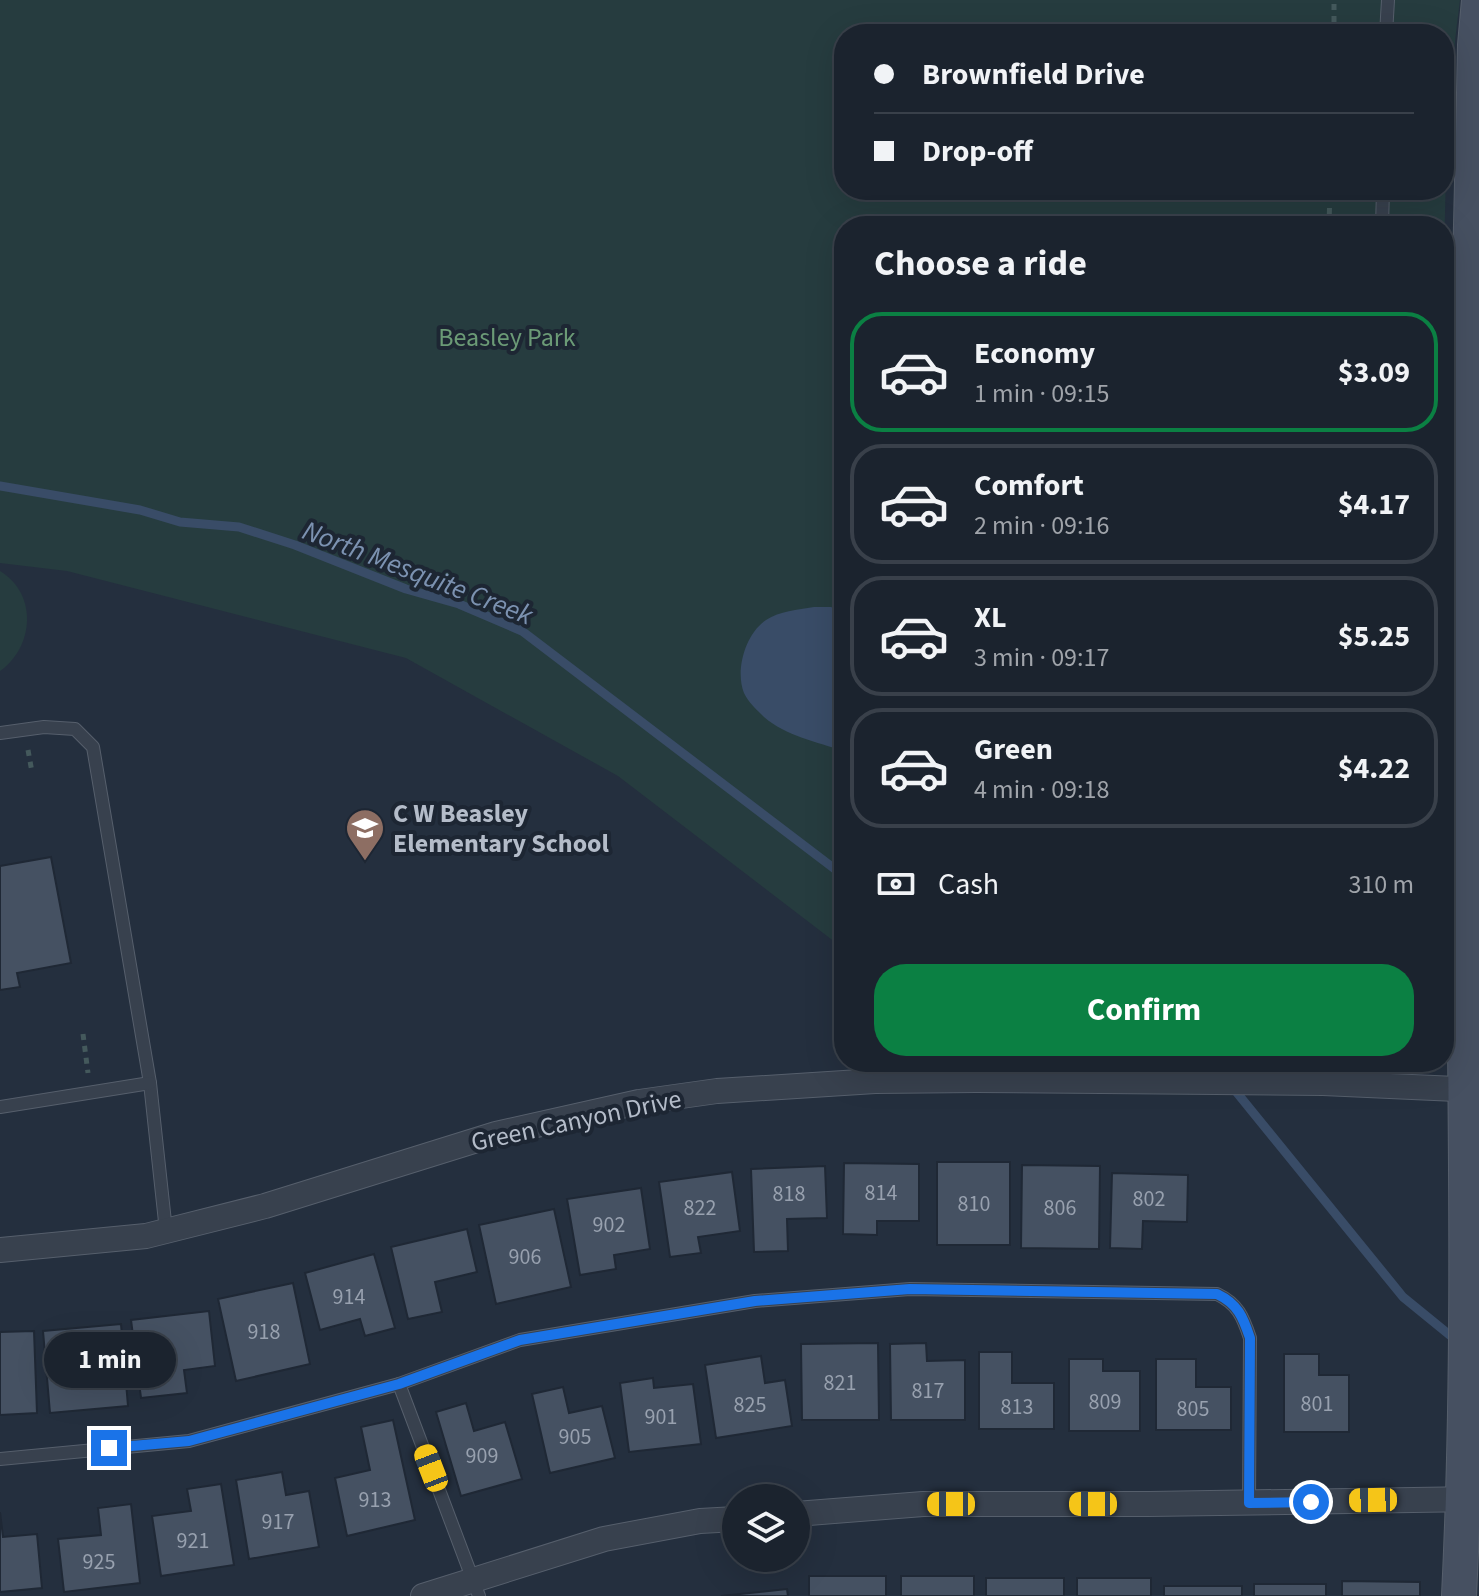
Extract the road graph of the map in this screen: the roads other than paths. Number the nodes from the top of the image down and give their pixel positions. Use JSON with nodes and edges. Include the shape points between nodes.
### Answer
{"nodes":[{"id":1,"x":1388,"y":0,"type":"edge"},
{"id":2,"x":1479,"y":0,"type":"edge"},
{"id":3,"x":1387,"y":24,"type":"edge"},
{"id":4,"x":0,"y":733,"type":"edge"},
{"id":5,"x":150,"y":1083,"type":"junction"},
{"id":6,"x":1473,"y":1090,"type":"edge"},
{"id":7,"x":0,"y":1107,"type":"edge"},
{"id":8,"x":166,"y":1231,"type":"junction"},
{"id":9,"x":0,"y":1250,"type":"edge"},
{"id":10,"x":399,"y":1384,"type":"junction"},
{"id":11,"x":0,"y":1459,"type":"edge"},
{"id":12,"x":1471,"y":1499,"type":"edge"},
{"id":13,"x":1249,"y":1503,"type":"junction"},
{"id":14,"x":810,"y":1513,"type":"edge"},
{"id":15,"x":722,"y":1520,"type":"edge"},
{"id":16,"x":476,"y":1588,"type":"edge"},
{"id":17,"x":423,"y":1596,"type":"edge"},
{"id":18,"x":1459,"y":1596,"type":"edge"}],
"edges":[{"from":1,"to":3,"type":"lane"},
{"from":2,"to":6,"type":"street","via":[[1463,329],[1463,807]]},
{"from":4,"to":5,"type":"lane","via":[[75,729],[93,747]]},
{"from":5,"to":7,"type":"lane"},
{"from":5,"to":8,"type":"lane"},
{"from":6,"to":8,"type":"street","name":"Green Canyon Drive","via":[[1323,1083],[875,1081],[717,1091],[639,1102],[496,1134]]},
{"from":6,"to":12,"type":"street","via":[[1465,1279]]},
{"from":8,"to":9,"type":"street","name":"Green Canyon Drive"},
{"from":10,"to":11,"type":"lane","via":[[189,1441]]},
{"from":10,"to":13,"type":"lane","via":[[520,1340],[755,1301],[910,1289],[1217,1294],[1232,1301],[1250,1338]]},
{"from":10,"to":16,"type":"lane"},
{"from":12,"to":13,"type":"street"},
{"from":12,"to":18,"type":"street"},
{"from":13,"to":14,"type":"street","via":[[923,1504]]},
{"from":15,"to":16,"type":"street","via":[[604,1539]]},
{"from":16,"to":17,"type":"street"}]}
